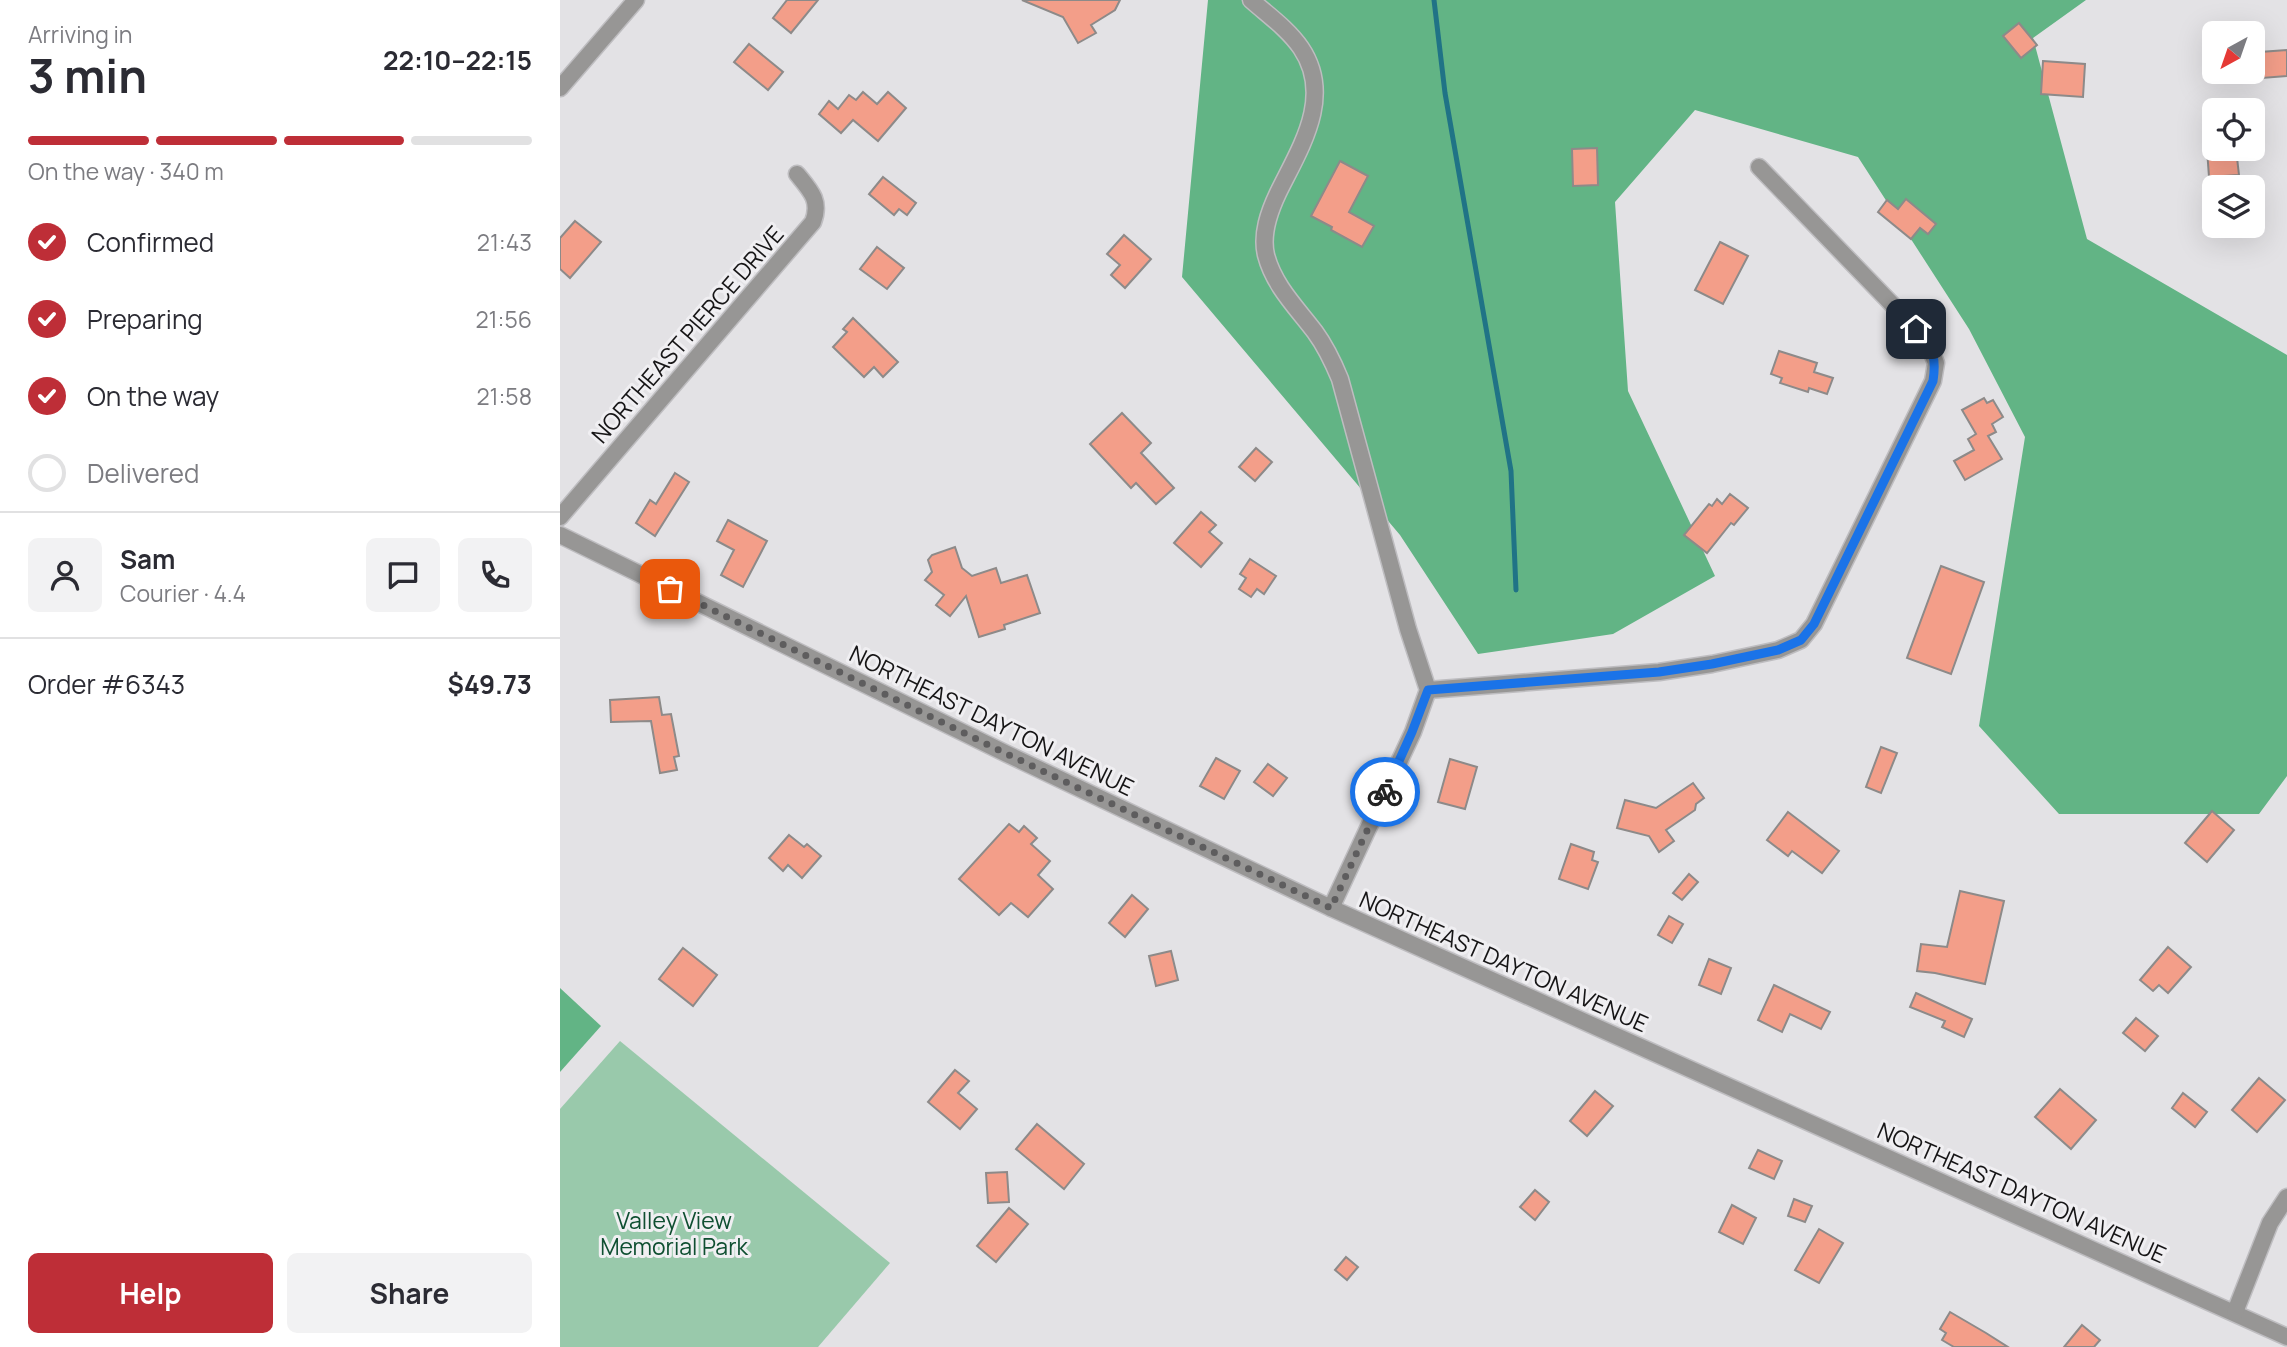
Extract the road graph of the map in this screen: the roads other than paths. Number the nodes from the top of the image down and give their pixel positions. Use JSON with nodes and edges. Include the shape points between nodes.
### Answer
{"nodes":[{"id":1,"x":636,"y":0,"type":"edge"},
{"id":2,"x":1251,"y":0,"type":"edge"},
{"id":3,"x":560,"y":88,"type":"edge"},
{"id":4,"x":1759,"y":167,"type":"dead end"},
{"id":5,"x":797,"y":174,"type":"dead end"},
{"id":6,"x":560,"y":517,"type":"edge"},
{"id":7,"x":560,"y":535,"type":"edge"},
{"id":8,"x":1428,"y":690,"type":"junction"},
{"id":9,"x":1331,"y":908,"type":"junction"},
{"id":10,"x":2287,"y":1197,"type":"edge"},
{"id":11,"x":2235,"y":1312,"type":"junction"},
{"id":12,"x":2287,"y":1337,"type":"edge"}],
"edges":[{"from":1,"to":3,"type":"street"},
{"from":2,"to":8,"type":"street","via":[[1301,49],[1313,73],[1316,103],[1309,129],[1269,211],[1266,255],[1278,285],[1317,334],[1340,379]]},
{"from":4,"to":8,"type":"street","via":[[1916,329],[1936,363],[1933,381],[1814,624],[1801,640],[1778,650],[1712,664]]},
{"from":5,"to":6,"type":"street","name":"NORTHEAST PIERCE DRIVE","via":[[814,197],[817,211],[813,222]]},
{"from":7,"to":9,"type":"street","name":"NORTHEAST DAYTON AVENUE"},
{"from":8,"to":9,"type":"street"},
{"from":9,"to":11,"type":"street","name":"NORTHEAST DAYTON AVENUE"},
{"from":10,"to":11,"type":"street","via":[[2270,1223]]},
{"from":11,"to":12,"type":"street","name":"NORTHEAST DAYTON AVENUE"}]}
